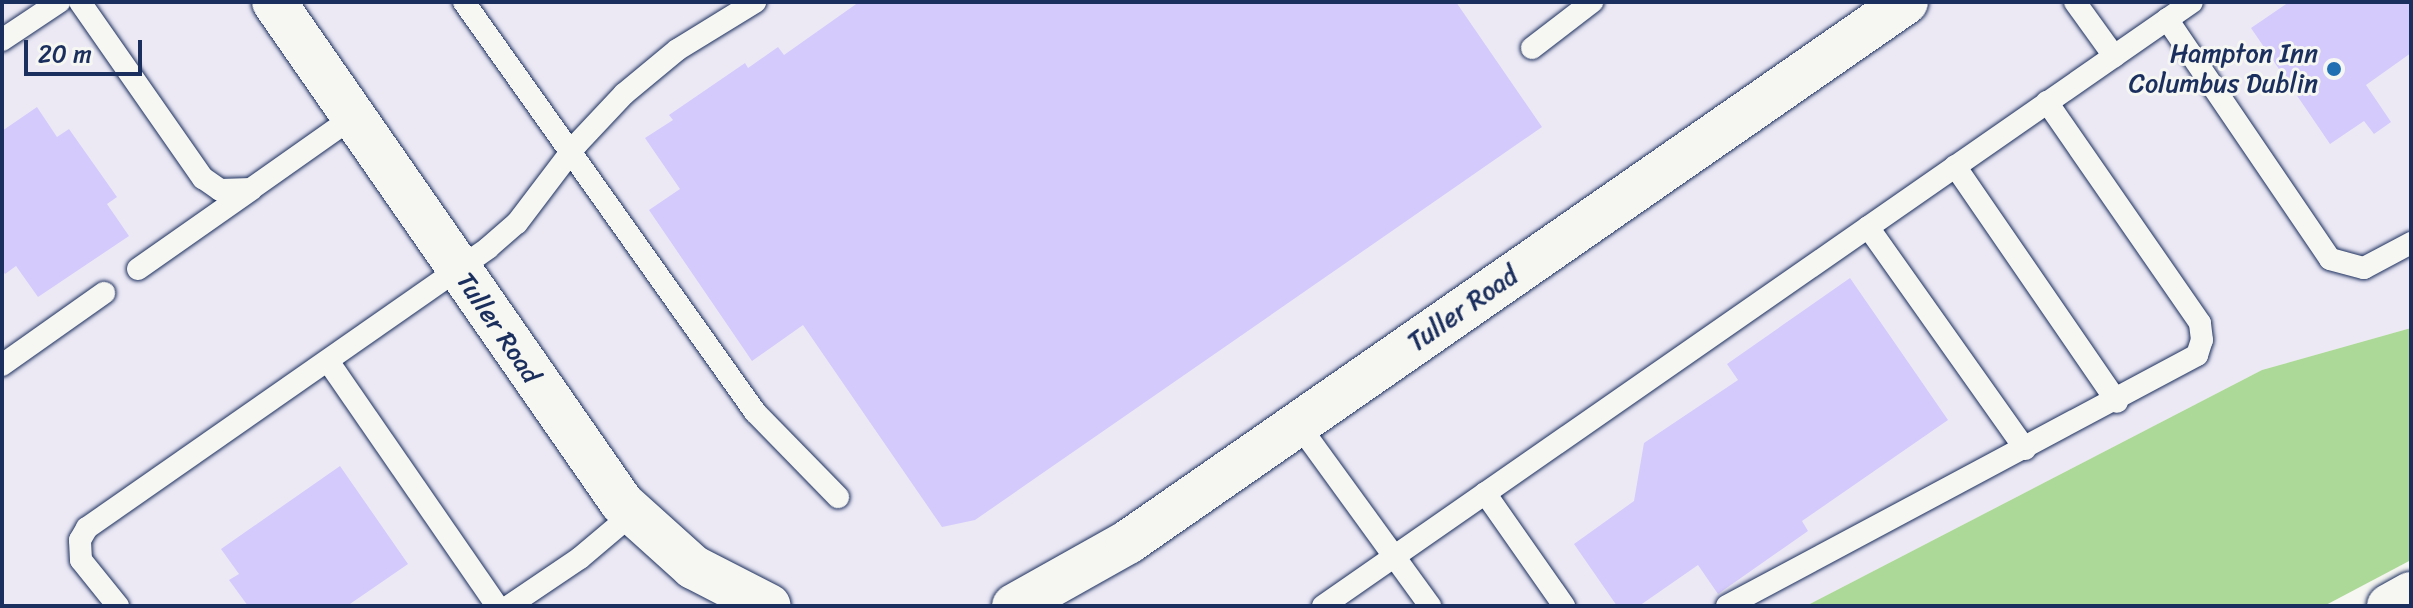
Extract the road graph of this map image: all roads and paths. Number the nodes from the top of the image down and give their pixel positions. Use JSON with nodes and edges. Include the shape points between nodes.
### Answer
{"nodes":[{"id":1,"x":59,"y":2,"type":"edge"},
{"id":2,"x":80,"y":2,"type":"edge"},
{"id":3,"x":274,"y":2,"type":"edge"},
{"id":4,"x":464,"y":2,"type":"edge"},
{"id":5,"x":755,"y":2,"type":"edge"},
{"id":6,"x":1592,"y":2,"type":"edge"},
{"id":7,"x":1906,"y":2,"type":"edge"},
{"id":8,"x":2075,"y":2,"type":"edge"},
{"id":9,"x":2192,"y":2,"type":"edge"},
{"id":10,"x":2167,"y":19,"type":"junction"},
{"id":11,"x":2,"y":40,"type":"edge"},
{"id":12,"x":1532,"y":48,"type":"dead end"},
{"id":13,"x":2114,"y":56,"type":"junction"},
{"id":14,"x":2047,"y":102,"type":"junction"},
{"id":15,"x":353,"y":117,"type":"junction"},
{"id":16,"x":570,"y":153,"type":"junction"},
{"id":17,"x":1955,"y":166,"type":"junction"},
{"id":18,"x":258,"y":185,"type":"junction"},
{"id":19,"x":1868,"y":227,"type":"junction"},
{"id":20,"x":2411,"y":243,"type":"edge"},
{"id":21,"x":138,"y":269,"type":"dead end"},
{"id":22,"x":458,"y":270,"type":"junction"},
{"id":23,"x":104,"y":293,"type":"dead end"},
{"id":24,"x":328,"y":361,"type":"junction"},
{"id":25,"x":2,"y":365,"type":"edge"},
{"id":26,"x":2117,"y":402,"type":"junction"},
{"id":27,"x":1298,"y":424,"type":"junction"},
{"id":28,"x":2025,"y":449,"type":"junction"},
{"id":29,"x":1485,"y":493,"type":"junction"},
{"id":30,"x":838,"y":497,"type":"dead end"},
{"id":31,"x":632,"y":514,"type":"junction"},
{"id":32,"x":1394,"y":556,"type":"junction"},
{"id":33,"x":2411,"y":594,"type":"edge"},
{"id":34,"x":118,"y":606,"type":"edge"},
{"id":35,"x":497,"y":606,"type":"edge"},
{"id":36,"x":509,"y":606,"type":"edge"},
{"id":37,"x":769,"y":606,"type":"edge"},
{"id":38,"x":1014,"y":606,"type":"edge"},
{"id":39,"x":1323,"y":606,"type":"edge"},
{"id":40,"x":1430,"y":606,"type":"edge"},
{"id":41,"x":1564,"y":606,"type":"edge"},
{"id":42,"x":1727,"y":606,"type":"edge"},
{"id":43,"x":2389,"y":606,"type":"edge"}],
"edges":[{"from":1,"to":11,"type":"lane"},
{"from":2,"to":18,"type":"lane","via":[[207,183],[238,193]]},
{"from":3,"to":15,"type":"main road","name":"Tuller Road"},
{"from":4,"to":16,"type":"lane"},
{"from":5,"to":16,"type":"lane","via":[[657,65]]},
{"from":6,"to":12,"type":"lane"},
{"from":7,"to":27,"type":"main road","name":"Tuller Road"},
{"from":8,"to":13,"type":"lane"},
{"from":9,"to":10,"type":"lane"},
{"from":10,"to":13,"type":"lane"},
{"from":10,"to":20,"type":"lane","via":[[2326,255],[2343,266],[2364,268]]},
{"from":13,"to":14,"type":"lane"},
{"from":14,"to":17,"type":"lane"},
{"from":14,"to":26,"type":"lane","via":[[2201,328],[2202,345],[2189,363]]},
{"from":15,"to":18,"type":"lane"},
{"from":15,"to":22,"type":"main road","name":"Tuller Road"},
{"from":16,"to":22,"type":"lane","via":[[517,223]]},
{"from":16,"to":30,"type":"lane","via":[[755,412]]},
{"from":17,"to":19,"type":"lane"},
{"from":17,"to":26,"type":"lane"},
{"from":18,"to":21,"type":"lane"},
{"from":19,"to":28,"type":"lane"},
{"from":19,"to":29,"type":"lane"},
{"from":22,"to":24,"type":"lane"},
{"from":22,"to":31,"type":"main road","name":"Tuller Road"},
{"from":23,"to":25,"type":"lane"},
{"from":24,"to":34,"type":"lane","via":[[87,528],[80,540],[81,560]]},
{"from":24,"to":35,"type":"lane"},
{"from":26,"to":28,"type":"lane"},
{"from":27,"to":32,"type":"lane"},
{"from":27,"to":38,"type":"main road","name":"Tuller Road","via":[[1095,564]]},
{"from":28,"to":42,"type":"lane"},
{"from":29,"to":32,"type":"lane"},
{"from":29,"to":41,"type":"lane"},
{"from":31,"to":36,"type":"lane","via":[[580,558]]},
{"from":31,"to":37,"type":"main road","name":"Tuller Road","via":[[693,567]]},
{"from":32,"to":39,"type":"lane"},
{"from":32,"to":40,"type":"lane"},
{"from":33,"to":43,"type":"main road"}]}
